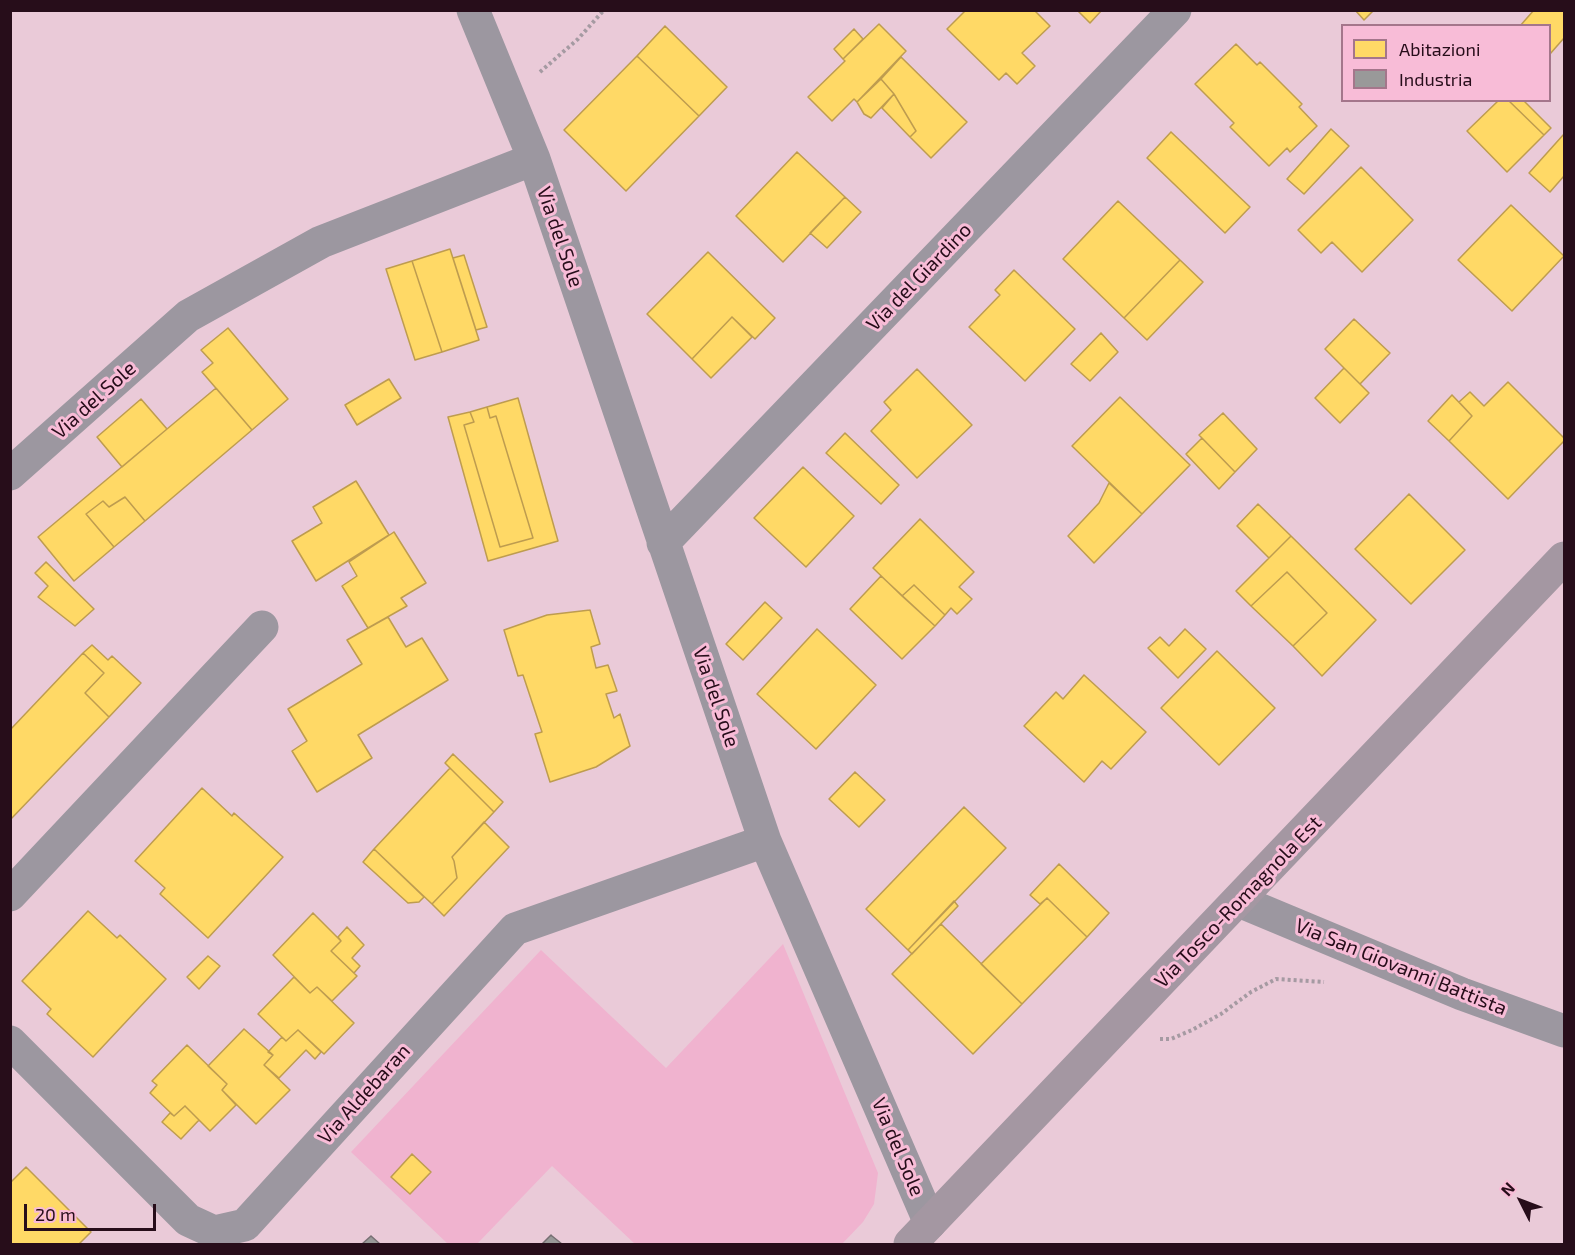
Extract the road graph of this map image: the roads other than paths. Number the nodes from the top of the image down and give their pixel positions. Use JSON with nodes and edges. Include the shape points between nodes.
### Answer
{"nodes":[{"id":1,"x":473,"y":10,"type":"edge"},
{"id":2,"x":1175,"y":10,"type":"edge"},
{"id":3,"x":534,"y":159,"type":"junction"},
{"id":4,"x":10,"y":474,"type":"edge"},
{"id":5,"x":663,"y":543,"type":"junction"},
{"id":6,"x":1564,"y":558,"type":"edge"},
{"id":7,"x":262,"y":627,"type":"dead end"},
{"id":8,"x":765,"y":841,"type":"junction"},
{"id":9,"x":10,"y":895,"type":"edge"},
{"id":10,"x":1239,"y":902,"type":"junction"},
{"id":11,"x":1564,"y":1031,"type":"edge"},
{"id":12,"x":10,"y":1042,"type":"edge"},
{"id":13,"x":920,"y":1234,"type":"edge"}],
"edges":[{"from":1,"to":3,"type":"street","name":"Via del Sole"},
{"from":2,"to":5,"type":"street","name":"Via del Giardino"},
{"from":3,"to":4,"type":"street","name":"Via del Sole","via":[[321,242],[188,316]]},
{"from":3,"to":5,"type":"street","name":"Via del Sole"},
{"from":5,"to":8,"type":"street","name":"Via del Sole"},
{"from":6,"to":10,"type":"main road","name":"Via Tosco-Romagnola Est"},
{"from":7,"to":9,"type":"street"},
{"from":8,"to":12,"type":"street","name":"Via Aldebaran","via":[[515,929],[245,1225],[214,1232],[188,1220]]},
{"from":8,"to":13,"type":"street","name":"Via del Sole"},
{"from":10,"to":11,"type":"street","name":"Via San Giovanni Battista","via":[[1462,994]]},
{"from":10,"to":13,"type":"main road","name":"Via Tosco-Romagnola Est"}]}
